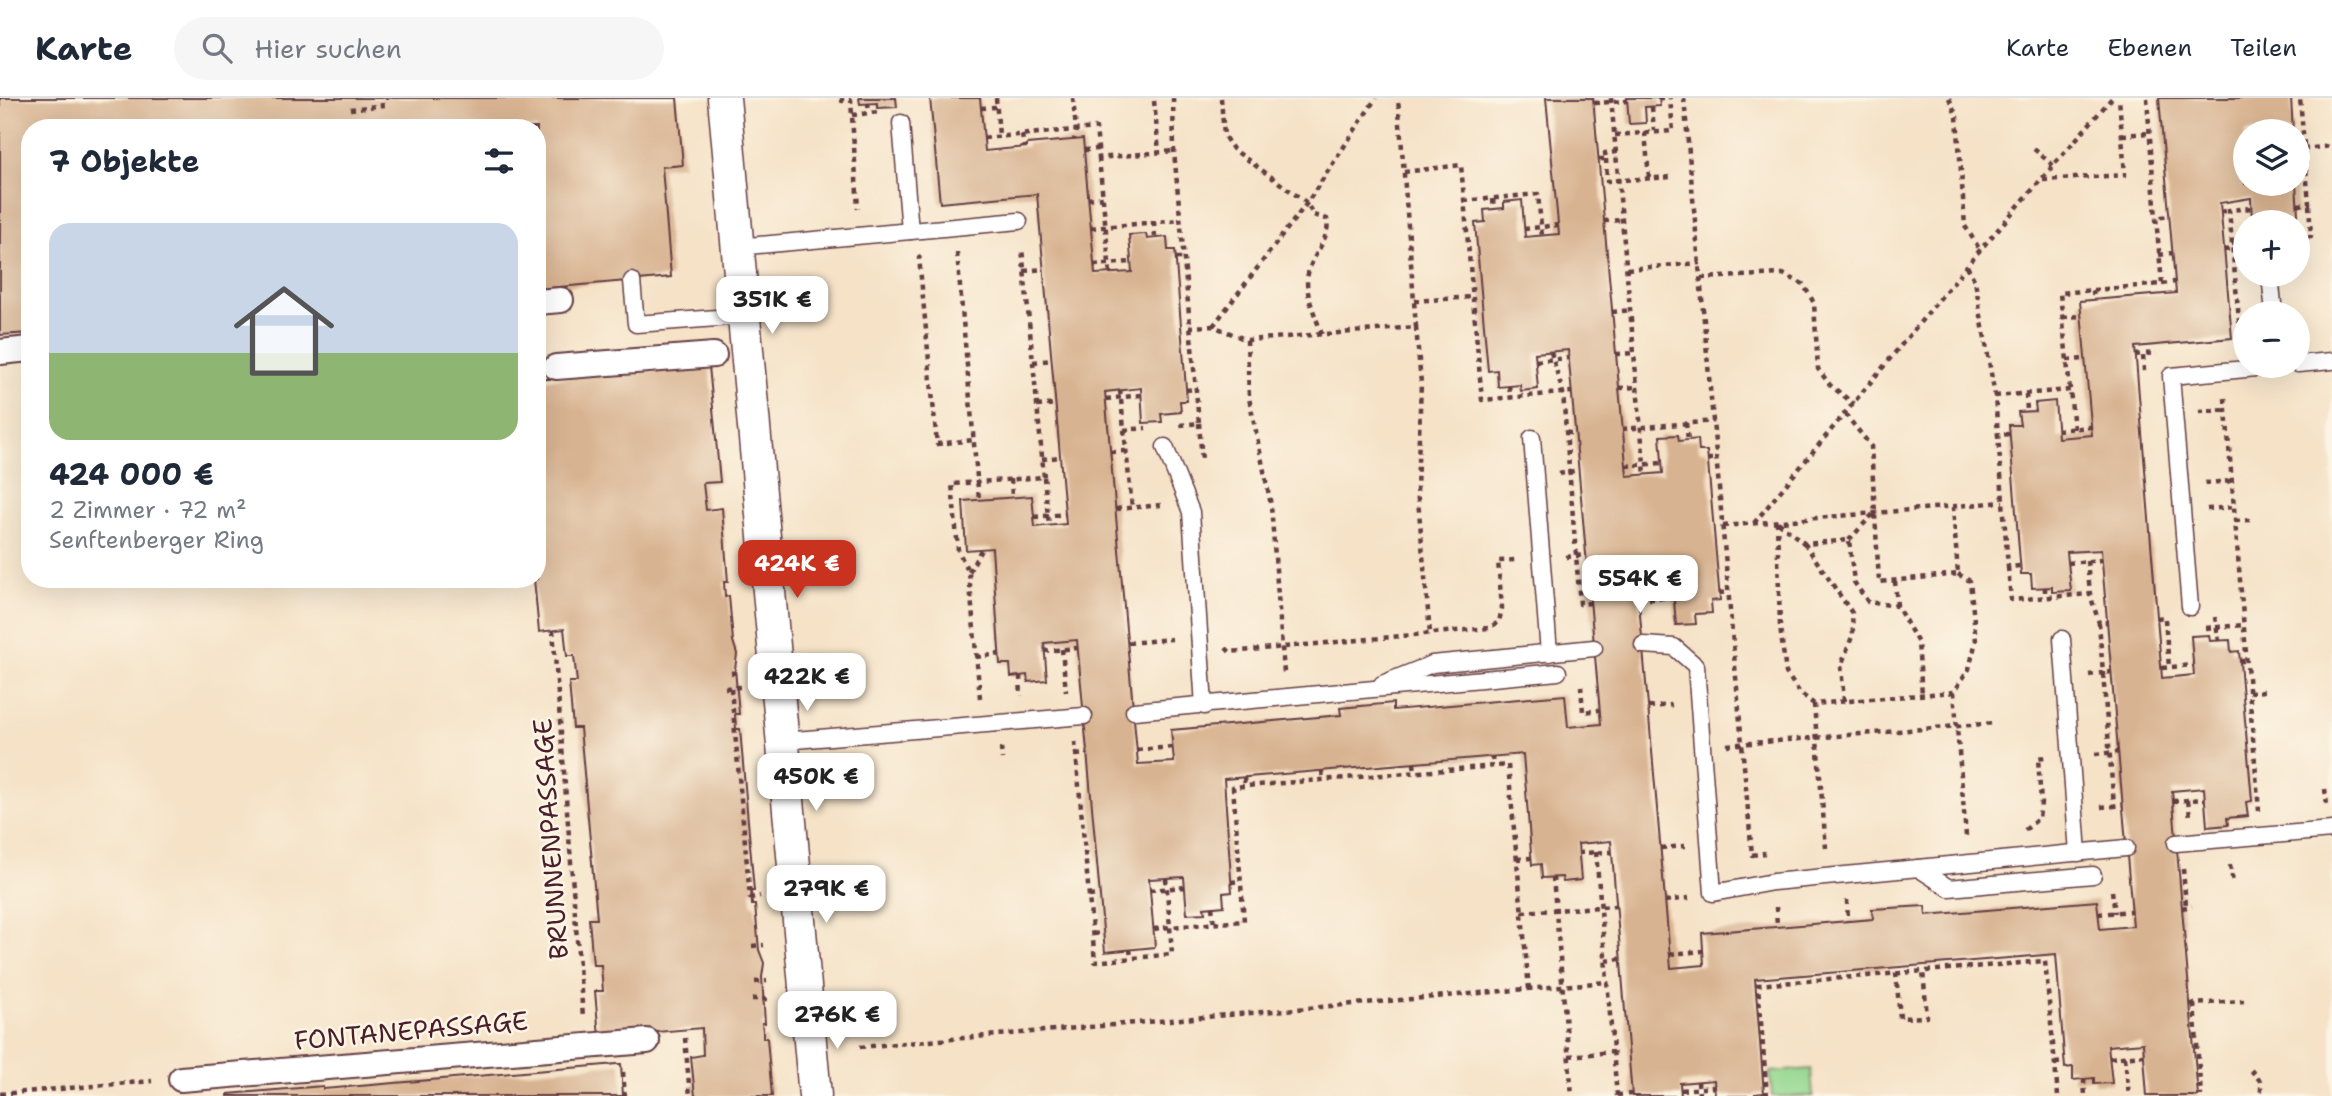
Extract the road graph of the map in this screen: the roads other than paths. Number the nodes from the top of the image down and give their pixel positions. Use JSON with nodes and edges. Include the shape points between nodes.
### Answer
{"nodes":[{"id":1,"x":724,"y":98,"type":"edge"},
{"id":2,"x":901,"y":124,"type":"dead end"},
{"id":3,"x":1019,"y":221,"type":"road end"},
{"id":4,"x":910,"y":223,"type":"junction"},
{"id":5,"x":737,"y":247,"type":"junction"},
{"id":6,"x":632,"y":281,"type":"dead end"},
{"id":7,"x":744,"y":316,"type":"junction"},
{"id":8,"x":21,"y":350,"type":"edge"},
{"id":9,"x":0,"y":352,"type":"edge"},
{"id":10,"x":713,"y":355,"type":"dead end"},
{"id":11,"x":2332,"y":361,"type":"edge"},
{"id":12,"x":2310,"y":363,"type":"edge"},
{"id":13,"x":556,"y":367,"type":"dead end"},
{"id":14,"x":2233,"y":370,"type":"edge"},
{"id":15,"x":1532,"y":438,"type":"dead end"},
{"id":16,"x":1165,"y":447,"type":"dead end"},
{"id":17,"x":2190,"y":607,"type":"dead end"},
{"id":18,"x":2062,"y":639,"type":"dead end"},
{"id":19,"x":1643,"y":645,"type":"dead end"},
{"id":20,"x":1594,"y":648,"type":"dead end"},
{"id":21,"x":1549,"y":653,"type":"junction"},
{"id":22,"x":1558,"y":672,"type":"dead end"},
{"id":23,"x":1367,"y":690,"type":"junction"},
{"id":24,"x":1204,"y":706,"type":"junction"},
{"id":25,"x":1134,"y":711,"type":"dead end"},
{"id":26,"x":1084,"y":716,"type":"dead end"},
{"id":27,"x":783,"y":741,"type":"junction"},
{"id":28,"x":2332,"y":830,"type":"edge"},
{"id":29,"x":2176,"y":843,"type":"dead end"},
{"id":30,"x":2126,"y":848,"type":"dead end"},
{"id":31,"x":2078,"y":853,"type":"junction"},
{"id":32,"x":1918,"y":868,"type":"junction"},
{"id":33,"x":2093,"y":875,"type":"dead end"},
{"id":34,"x":647,"y":1041,"type":"dead end"},
{"id":35,"x":181,"y":1079,"type":"road end"},
{"id":36,"x":815,"y":1096,"type":"edge"}],
"edges":[{"from":1,"to":5,"type":"street"},
{"from":2,"to":4,"type":"lane"},
{"from":3,"to":4,"type":"lane"},
{"from":4,"to":5,"type":"lane"},
{"from":5,"to":7,"type":"street"},
{"from":6,"to":7,"type":"lane","via":[[636,324]]},
{"from":7,"to":27,"type":"street"},
{"from":8,"to":9,"type":"street"},
{"from":10,"to":13,"type":"street"},
{"from":11,"to":12,"type":"lane"},
{"from":14,"to":17,"type":"lane","via":[[2171,376]]},
{"from":15,"to":21,"type":"lane"},
{"from":16,"to":24,"type":"lane","via":[[1191,512]]},
{"from":18,"to":31,"type":"lane"},
{"from":19,"to":32,"type":"lane","via":[[1674,647],[1696,666],[1713,893],[1773,882]]},
{"from":20,"to":21,"type":"lane"},
{"from":21,"to":23,"type":"lane","via":[[1432,664]]},
{"from":22,"to":23,"type":"lane"},
{"from":23,"to":24,"type":"lane"},
{"from":24,"to":25,"type":"lane"},
{"from":26,"to":27,"type":"lane"},
{"from":27,"to":36,"type":"street"},
{"from":28,"to":29,"type":"lane"},
{"from":30,"to":31,"type":"lane"},
{"from":31,"to":32,"type":"lane"},
{"from":32,"to":33,"type":"lane","via":[[1949,888]]},
{"from":34,"to":35,"type":"street","name":"FONTANEPASSAGE"}]}
